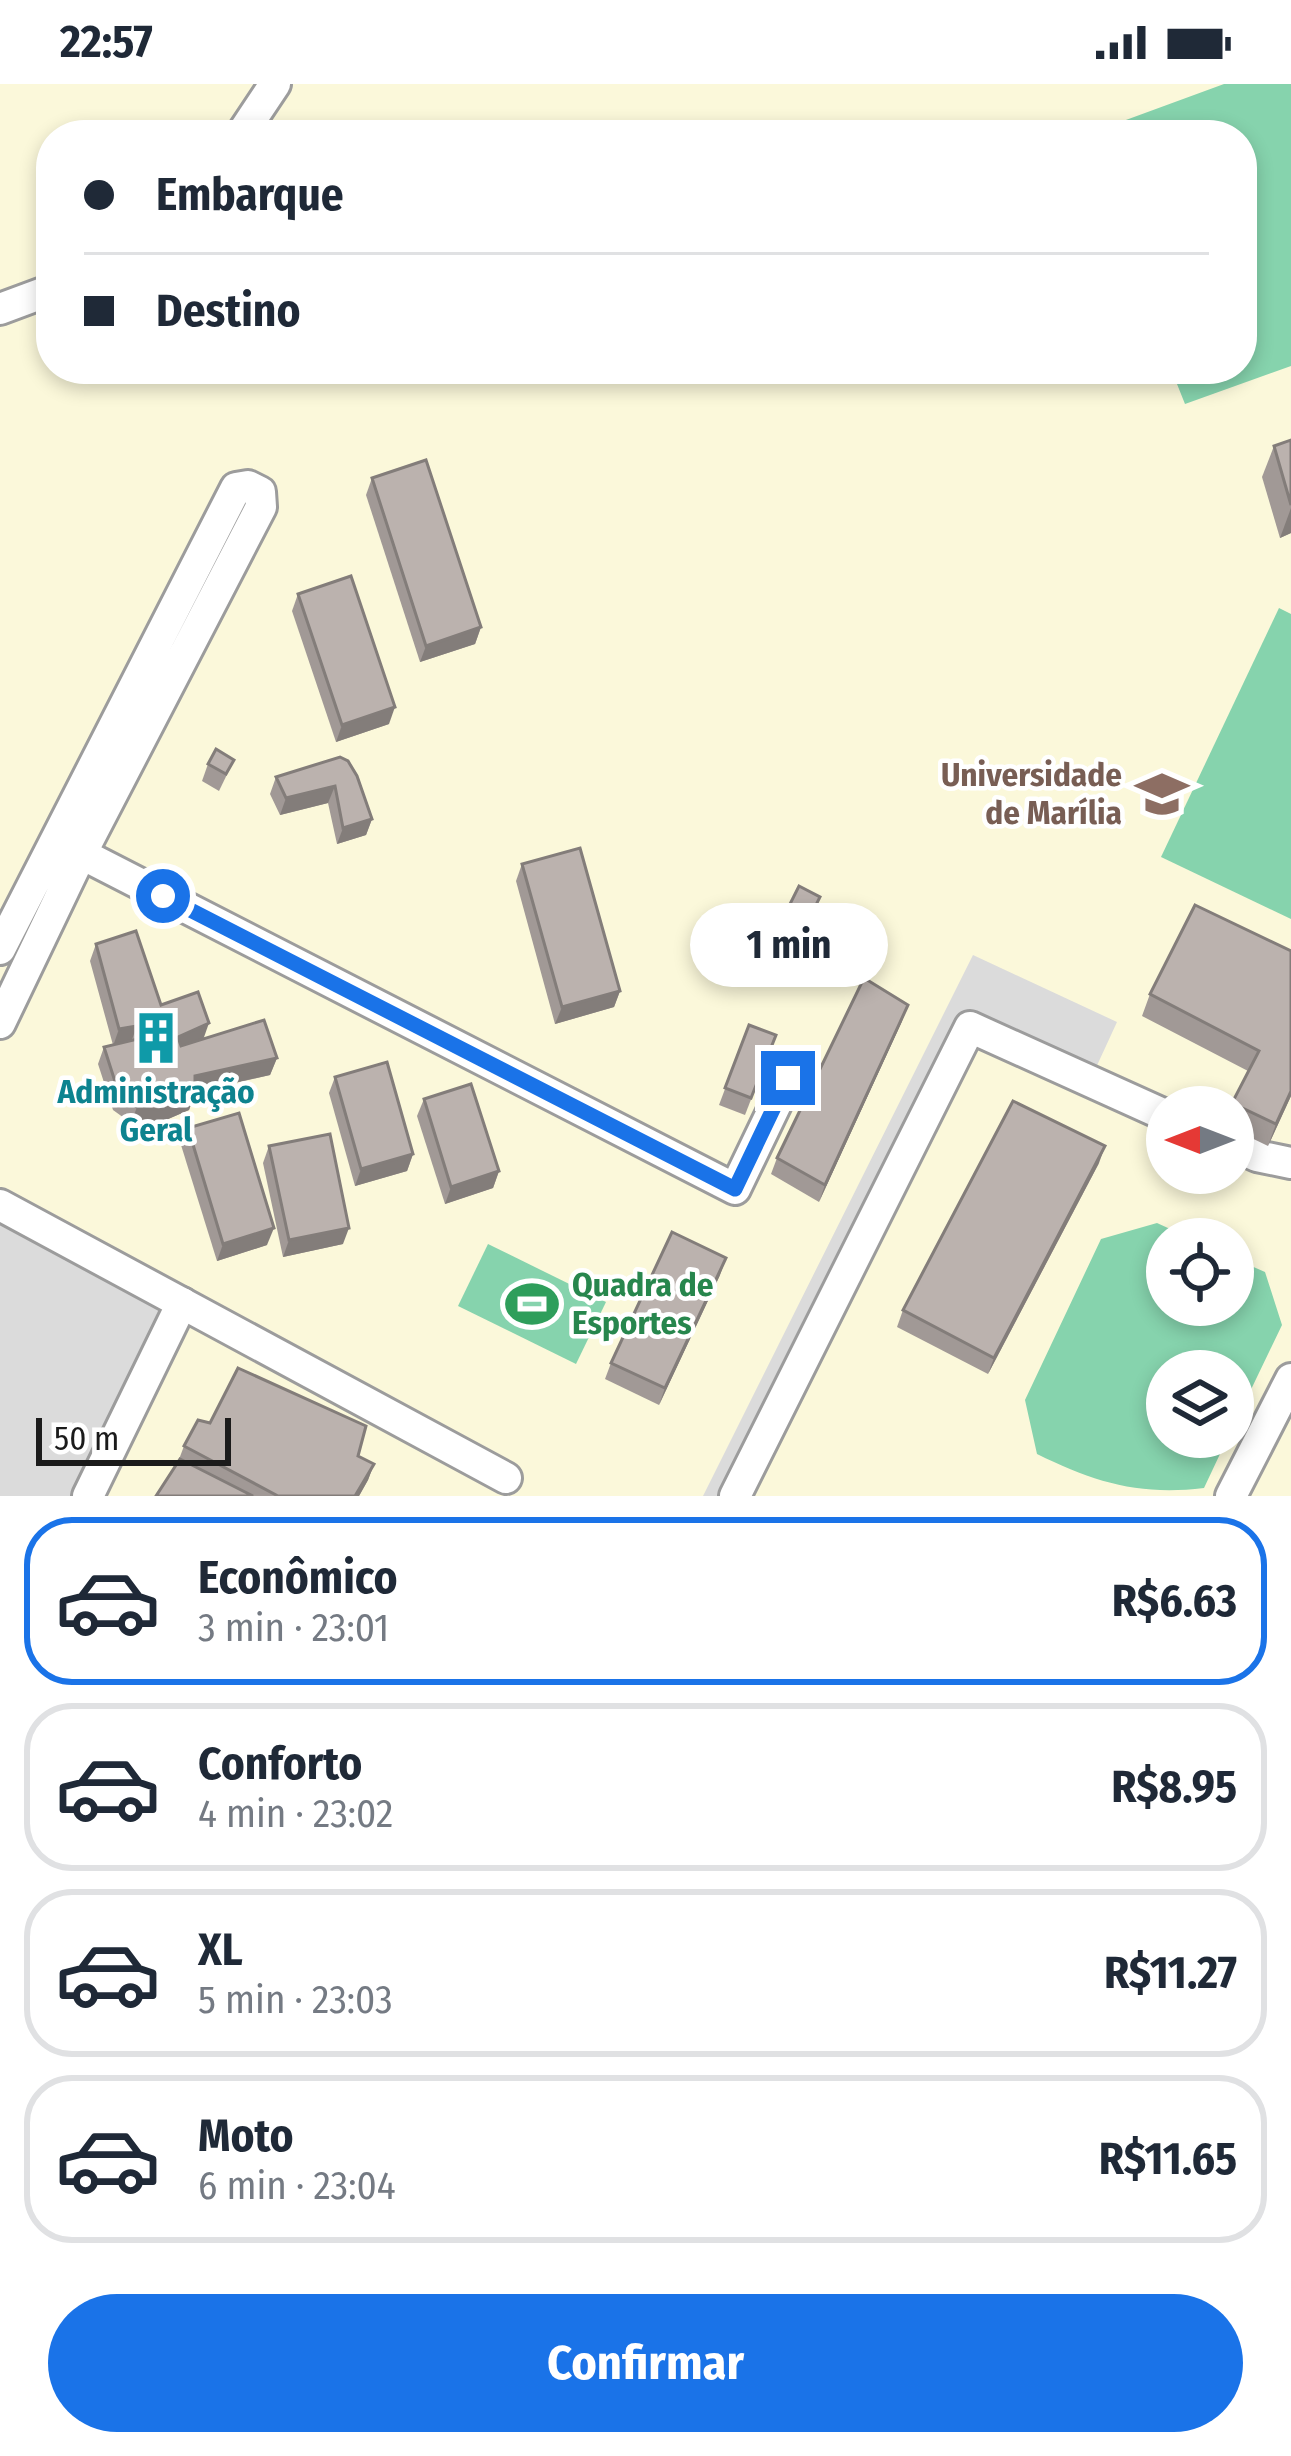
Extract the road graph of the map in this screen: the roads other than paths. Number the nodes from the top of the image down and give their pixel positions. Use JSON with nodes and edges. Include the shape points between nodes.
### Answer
{"nodes":[{"id":1,"x":275,"y":84,"type":"edge"},
{"id":2,"x":251,"y":120,"type":"edge"},
{"id":3,"x":36,"y":295,"type":"edge"},
{"id":4,"x":3,"y":306,"type":"edge"},
{"id":5,"x":69,"y":848,"type":"junction"},
{"id":6,"x":0,"y":949,"type":"edge"},
{"id":7,"x":0,"y":1023,"type":"edge"},
{"id":8,"x":788,"y":1078,"type":"dead end"},
{"id":9,"x":1146,"y":1107,"type":"edge"},
{"id":10,"x":1254,"y":1155,"type":"edge"},
{"id":11,"x":1291,"y":1163,"type":"edge"},
{"id":12,"x":0,"y":1205,"type":"edge"},
{"id":13,"x":182,"y":1303,"type":"junction"},
{"id":14,"x":1291,"y":1379,"type":"edge"},
{"id":15,"x":506,"y":1478,"type":"dead end"},
{"id":16,"x":88,"y":1496,"type":"edge"},
{"id":17,"x":735,"y":1496,"type":"edge"},
{"id":18,"x":1231,"y":1496,"type":"edge"}],
"edges":[{"from":1,"to":2,"type":"lane"},
{"from":3,"to":4,"type":"lane"},
{"from":5,"to":5,"type":"lane","via":[[261,507],[260,492],[236,488]]},
{"from":5,"to":6,"type":"lane"},
{"from":5,"to":7,"type":"lane"},
{"from":5,"to":8,"type":"lane","via":[[735,1189]]},
{"from":9,"to":17,"type":"lane","via":[[970,1028]]},
{"from":10,"to":11,"type":"lane"},
{"from":12,"to":13,"type":"lane"},
{"from":13,"to":15,"type":"lane"},
{"from":13,"to":16,"type":"lane"},
{"from":14,"to":18,"type":"lane"}]}
